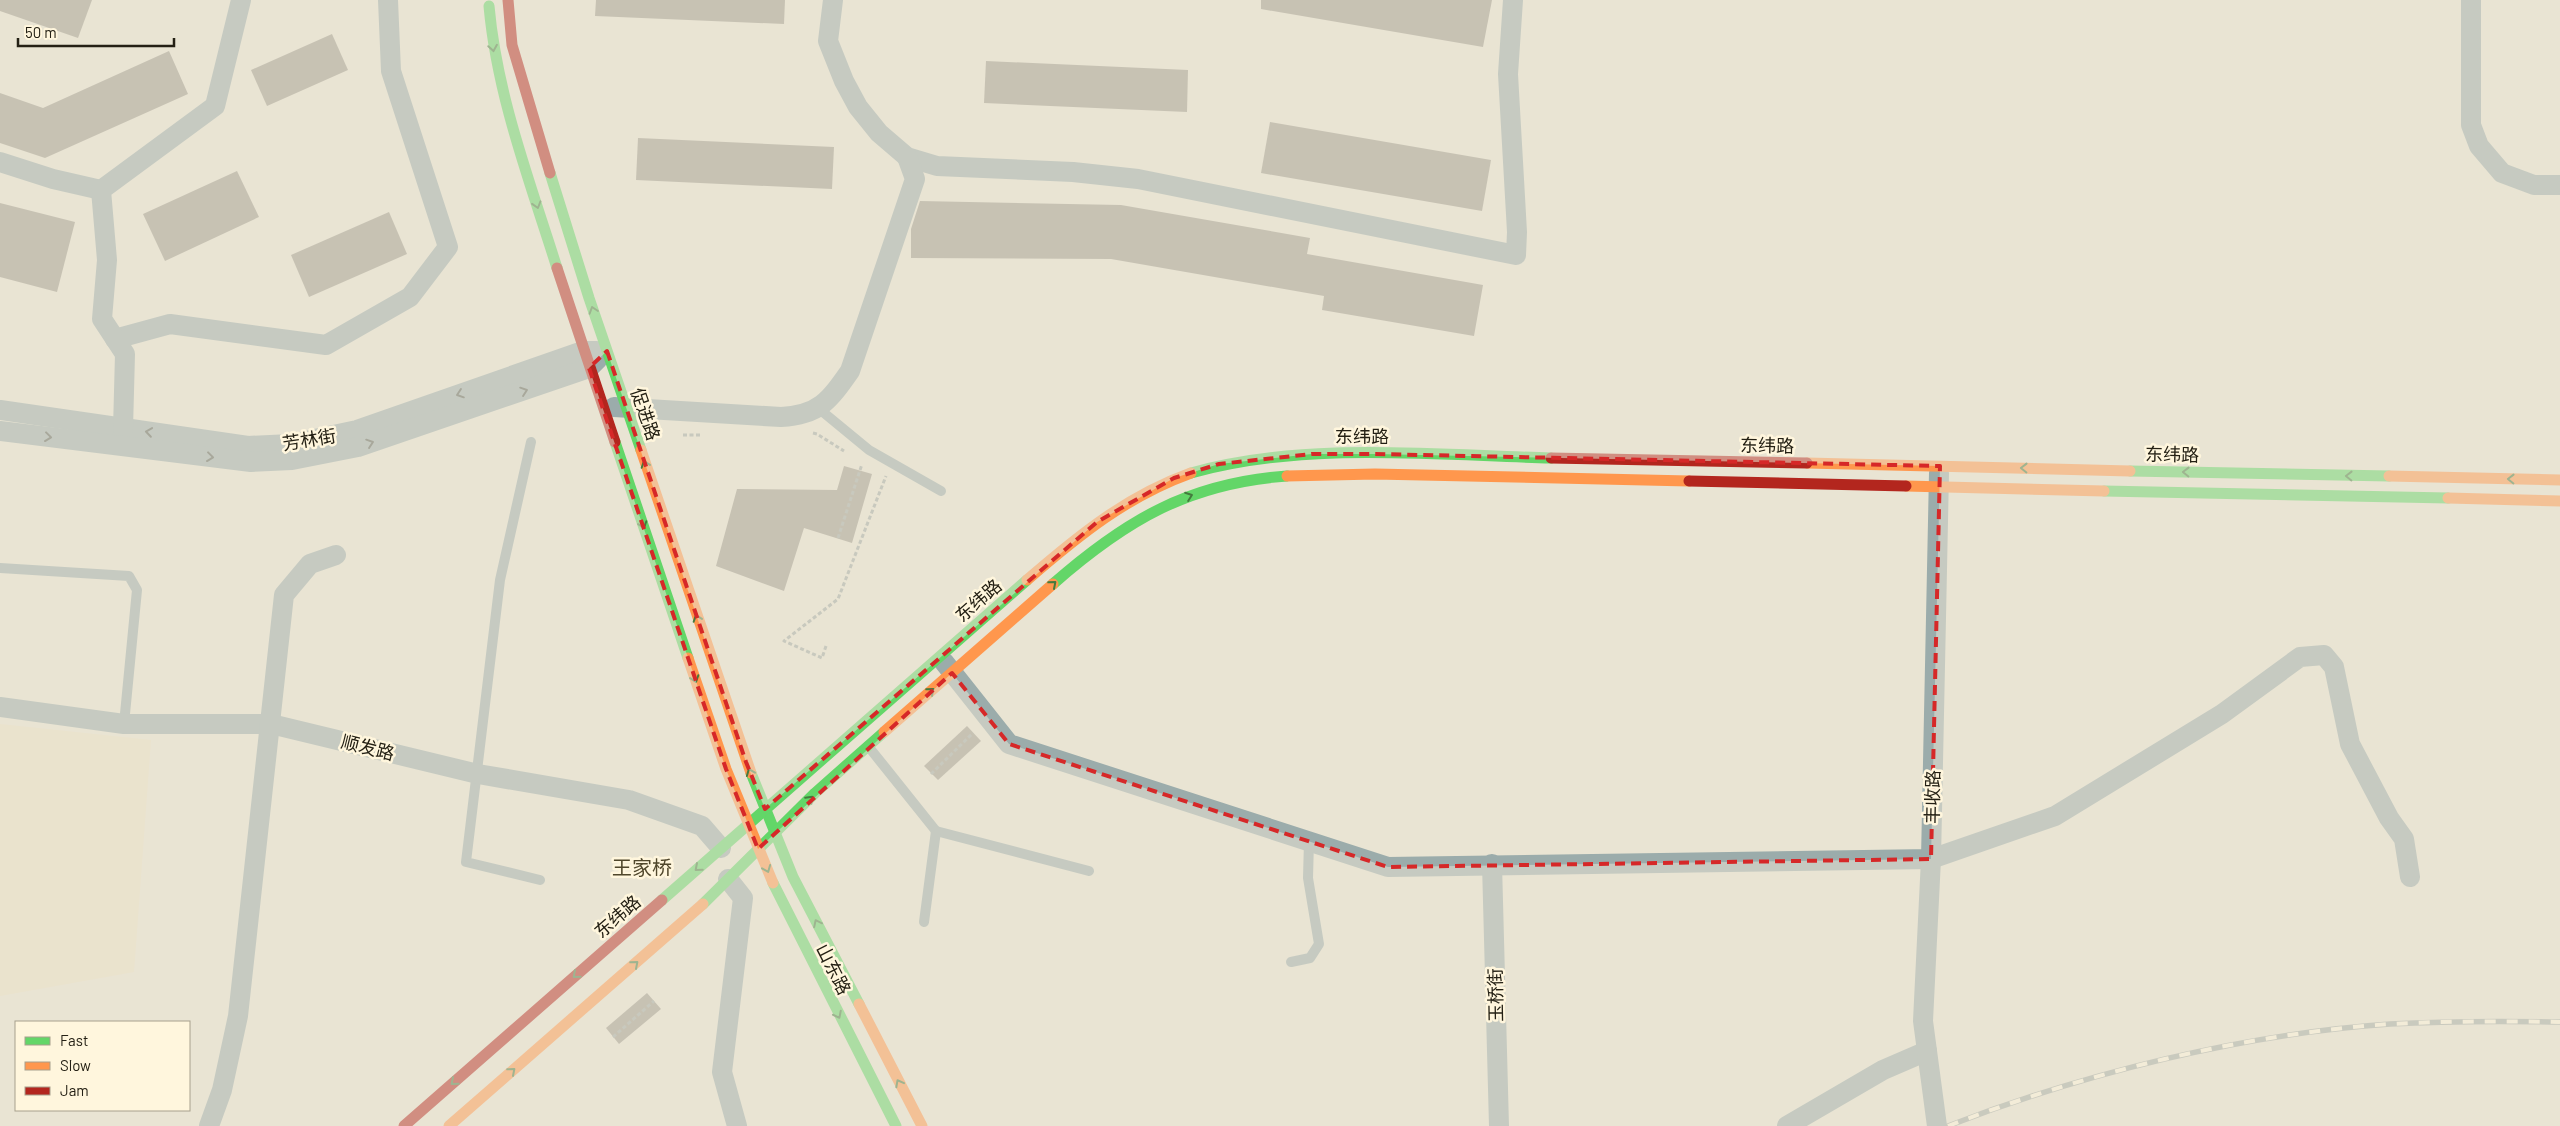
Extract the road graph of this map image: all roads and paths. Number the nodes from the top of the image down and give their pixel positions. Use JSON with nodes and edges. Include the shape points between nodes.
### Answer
{"nodes":[{"id":1,"x":241,"y":0,"type":"edge"},
{"id":2,"x":388,"y":0,"type":"edge"},
{"id":3,"x":490,"y":0,"type":"edge"},
{"id":4,"x":508,"y":0,"type":"edge"},
{"id":5,"x":833,"y":0,"type":"edge"},
{"id":6,"x":1513,"y":0,"type":"edge"},
{"id":7,"x":2471,"y":0,"type":"edge"},
{"id":8,"x":907,"y":156,"type":"junction"},
{"id":9,"x":0,"y":162,"type":"edge"},
{"id":10,"x":2560,"y":185,"type":"edge"},
{"id":11,"x":101,"y":190,"type":"junction"},
{"id":12,"x":115,"y":339,"type":"junction"},
{"id":13,"x":607,"y":351,"type":"junction"},
{"id":14,"x":586,"y":360,"type":"junction"},
{"id":15,"x":602,"y":407,"type":"junction"},
{"id":16,"x":626,"y":408,"type":"junction"},
{"id":17,"x":818,"y":408,"type":"junction"},
{"id":18,"x":0,"y":410,"type":"edge"},
{"id":19,"x":123,"y":429,"type":"junction"},
{"id":20,"x":0,"y":431,"type":"edge"},
{"id":21,"x":810,"y":433,"type":"dead end"},
{"id":22,"x":712,"y":434,"type":"dead end"},
{"id":23,"x":683,"y":435,"type":"dead end"},
{"id":24,"x":531,"y":442,"type":"dead end"},
{"id":25,"x":847,"y":454,"type":"dead end"},
{"id":26,"x":855,"y":459,"type":"dead end"},
{"id":27,"x":862,"y":464,"type":"junction"},
{"id":28,"x":1940,"y":466,"type":"junction"},
{"id":29,"x":870,"y":468,"type":"dead end"},
{"id":30,"x":878,"y":472,"type":"dead end"},
{"id":31,"x":2560,"y":480,"type":"edge"},
{"id":32,"x":1939,"y":487,"type":"junction"},
{"id":33,"x":941,"y":492,"type":"dead end"},
{"id":34,"x":2560,"y":501,"type":"edge"},
{"id":35,"x":838,"y":538,"type":"dead end"},
{"id":36,"x":336,"y":555,"type":"dead end"},
{"id":37,"x":0,"y":568,"type":"edge"},
{"id":38,"x":826,"y":646,"type":"dead end"},
{"id":39,"x":939,"y":657,"type":"junction"},
{"id":40,"x":952,"y":673,"type":"junction"},
{"id":41,"x":0,"y":707,"type":"edge"},
{"id":42,"x":124,"y":724,"type":"junction"},
{"id":43,"x":271,"y":724,"type":"junction"},
{"id":44,"x":856,"y":730,"type":"junction"},
{"id":45,"x":973,"y":733,"type":"dead end"},
{"id":46,"x":868,"y":747,"type":"junction"},
{"id":47,"x":478,"y":774,"type":"junction"},
{"id":48,"x":931,"y":774,"type":"dead end"},
{"id":49,"x":765,"y":809,"type":"junction"},
{"id":50,"x":748,"y":824,"type":"junction"},
{"id":51,"x":936,"y":831,"type":"junction"},
{"id":52,"x":775,"y":833,"type":"junction"},
{"id":53,"x":1309,"y":841,"type":"junction"},
{"id":54,"x":721,"y":848,"type":"junction"},
{"id":55,"x":758,"y":849,"type":"junction"},
{"id":56,"x":1931,"y":859,"type":"junction"},
{"id":57,"x":1492,"y":864,"type":"junction"},
{"id":58,"x":1089,"y":871,"type":"dead end"},
{"id":59,"x":2410,"y":877,"type":"dead end"},
{"id":60,"x":728,"y":879,"type":"junction"},
{"id":61,"x":540,"y":880,"type":"dead end"},
{"id":62,"x":924,"y":922,"type":"dead end"},
{"id":63,"x":1291,"y":962,"type":"dead end"},
{"id":64,"x":654,"y":1001,"type":"dead end"},
{"id":65,"x":613,"y":1036,"type":"dead end"},
{"id":66,"x":1927,"y":1051,"type":"junction"},
{"id":67,"x":209,"y":1126,"type":"edge"},
{"id":68,"x":404,"y":1126,"type":"edge"},
{"id":69,"x":449,"y":1126,"type":"edge"},
{"id":70,"x":737,"y":1126,"type":"edge"},
{"id":71,"x":896,"y":1126,"type":"edge"},
{"id":72,"x":922,"y":1126,"type":"edge"},
{"id":73,"x":1499,"y":1126,"type":"edge"},
{"id":74,"x":1787,"y":1126,"type":"edge"},
{"id":75,"x":1937,"y":1126,"type":"edge"}],
"edges":[{"from":1,"to":11,"type":"street","via":[[215,106]]},
{"from":2,"to":12,"type":"street","via":[[391,71],[448,247],[410,297],[326,345],[170,324]]},
{"from":3,"to":14,"type":"main road","one_way":true,"via":[[493,49],[500,84]]},
{"from":13,"to":4,"type":"main road","name":"促进路","one_way":true,"via":[[520,79],[512,44]]},
{"from":5,"to":8,"type":"street","via":[[828,41],[844,81],[858,107],[879,133]]},
{"from":6,"to":8,"type":"street","via":[[1508,74],[1516,256],[1138,179],[1073,172],[937,166]]},
{"from":7,"to":10,"type":"street","via":[[2471,125],[2479,146],[2502,173],[2534,185]]},
{"from":8,"to":17,"type":"street","via":[[915,179],[850,371],[833,396]]},
{"from":9,"to":11,"type":"street"},
{"from":11,"to":12,"type":"street","via":[[107,260],[102,319]]},
{"from":12,"to":19,"type":"street","via":[[125,354]]},
{"from":13,"to":14,"type":"street","name":"芳林街"},
{"from":13,"to":16,"type":"main road","name":"促进路"},
{"from":14,"to":15,"type":"main road"},
{"from":14,"to":19,"type":"street","name":"芳林街","one_way":true,"via":[[357,430],[291,444],[248,446]]},
{"from":20,"to":14,"type":"street","one_way":true,"via":[[251,462],[292,460],[358,447]]},
{"from":15,"to":16,"type":"street"},
{"from":15,"to":50,"type":"main road","one_way":true,"via":[[726,769]]},
{"from":16,"to":17,"type":"street","via":[[780,417],[802,416]]},
{"from":49,"to":16,"type":"main road","name":"促进路","one_way":true,"via":[[746,762]]},
{"from":17,"to":33,"type":"lane","via":[[869,450]]},
{"from":18,"to":19,"type":"street","name":"芳林街"},
{"from":21,"to":25,"type":"path","via":[[818,434]]},
{"from":22,"to":23,"type":"path"},
{"from":24,"to":47,"type":"lane","via":[[500,580]]},
{"from":26,"to":27,"type":"path"},
{"from":27,"to":29,"type":"path"},
{"from":27,"to":35,"type":"path"},
{"from":31,"to":28,"type":"main road","name":"东纬路","one_way":true},
{"from":28,"to":32,"type":"street","name":"丰收路"},
{"from":28,"to":39,"type":"main road","name":"东纬路","via":[[1375,454],[1264,457],[1219,464],[1174,478],[1135,497],[1097,522]]},
{"from":30,"to":38,"type":"path","via":[[886,475],[838,599],[784,641],[822,658]]},
{"from":32,"to":34,"type":"main road"},
{"from":40,"to":32,"type":"main road","one_way":true,"via":[[1106,541],[1154,512],[1220,485],[1264,478],[1375,474]]},
{"from":32,"to":56,"type":"street","name":"丰收路"},
{"from":36,"to":43,"type":"street","via":[[310,564],[284,595]]},
{"from":37,"to":42,"type":"lane","via":[[129,576],[137,590]]},
{"from":39,"to":40,"type":"street"},
{"from":39,"to":44,"type":"main road","name":"东纬路"},
{"from":46,"to":40,"type":"main road","one_way":true},
{"from":40,"to":53,"type":"street","via":[[1009,744]]},
{"from":41,"to":42,"type":"street","name":"顺发路"},
{"from":42,"to":43,"type":"street","name":"顺发路"},
{"from":43,"to":47,"type":"street","name":"顺发路"},
{"from":43,"to":67,"type":"street","via":[[238,1016],[222,1090]]},
{"from":44,"to":46,"type":"lane"},
{"from":44,"to":49,"type":"main road","name":"东纬路"},
{"from":45,"to":48,"type":"path"},
{"from":46,"to":51,"type":"lane"},
{"from":52,"to":46,"type":"main road","one_way":true},
{"from":47,"to":54,"type":"street","name":"顺发路","via":[[629,800],[702,826]]},
{"from":47,"to":61,"type":"lane","via":[[466,862]]},
{"from":49,"to":50,"type":"main road","name":"东纬路"},
{"from":49,"to":52,"type":"main road","name":"促进路"},
{"from":50,"to":54,"type":"main road","name":"东纬路"},
{"from":50,"to":55,"type":"main road","name":"山东路"},
{"from":51,"to":58,"type":"lane"},
{"from":51,"to":62,"type":"lane"},
{"from":52,"to":55,"type":"main road"},
{"from":72,"to":52,"type":"main road","name":"山东路","one_way":true,"via":[[836,961]]},
{"from":53,"to":57,"type":"street","via":[[1388,867]]},
{"from":53,"to":63,"type":"lane","via":[[1308,878],[1319,944],[1310,958]]},
{"from":54,"to":68,"type":"main road","name":"东纬路","one_way":true},
{"from":55,"to":60,"type":"main road"},
{"from":55,"to":71,"type":"main road","name":"山东路","one_way":true,"via":[[816,973]]},
{"from":56,"to":57,"type":"street"},
{"from":56,"to":59,"type":"street","via":[[2055,816],[2222,714],[2300,657],[2324,655],[2334,668],[2350,744],[2389,818],[2404,839]]},
{"from":56,"to":66,"type":"street","name":"丰收路","via":[[1923,1021]]},
{"from":57,"to":73,"type":"street","name":"玉桥街"},
{"from":69,"to":60,"type":"main road","one_way":true,"via":[[697,910]]},
{"from":60,"to":70,"type":"street","via":[[743,898],[722,1072]]},
{"from":64,"to":65,"type":"path"},
{"from":66,"to":74,"type":"street","via":[[1882,1070]]},
{"from":66,"to":75,"type":"street","name":"丰收路"}]}
